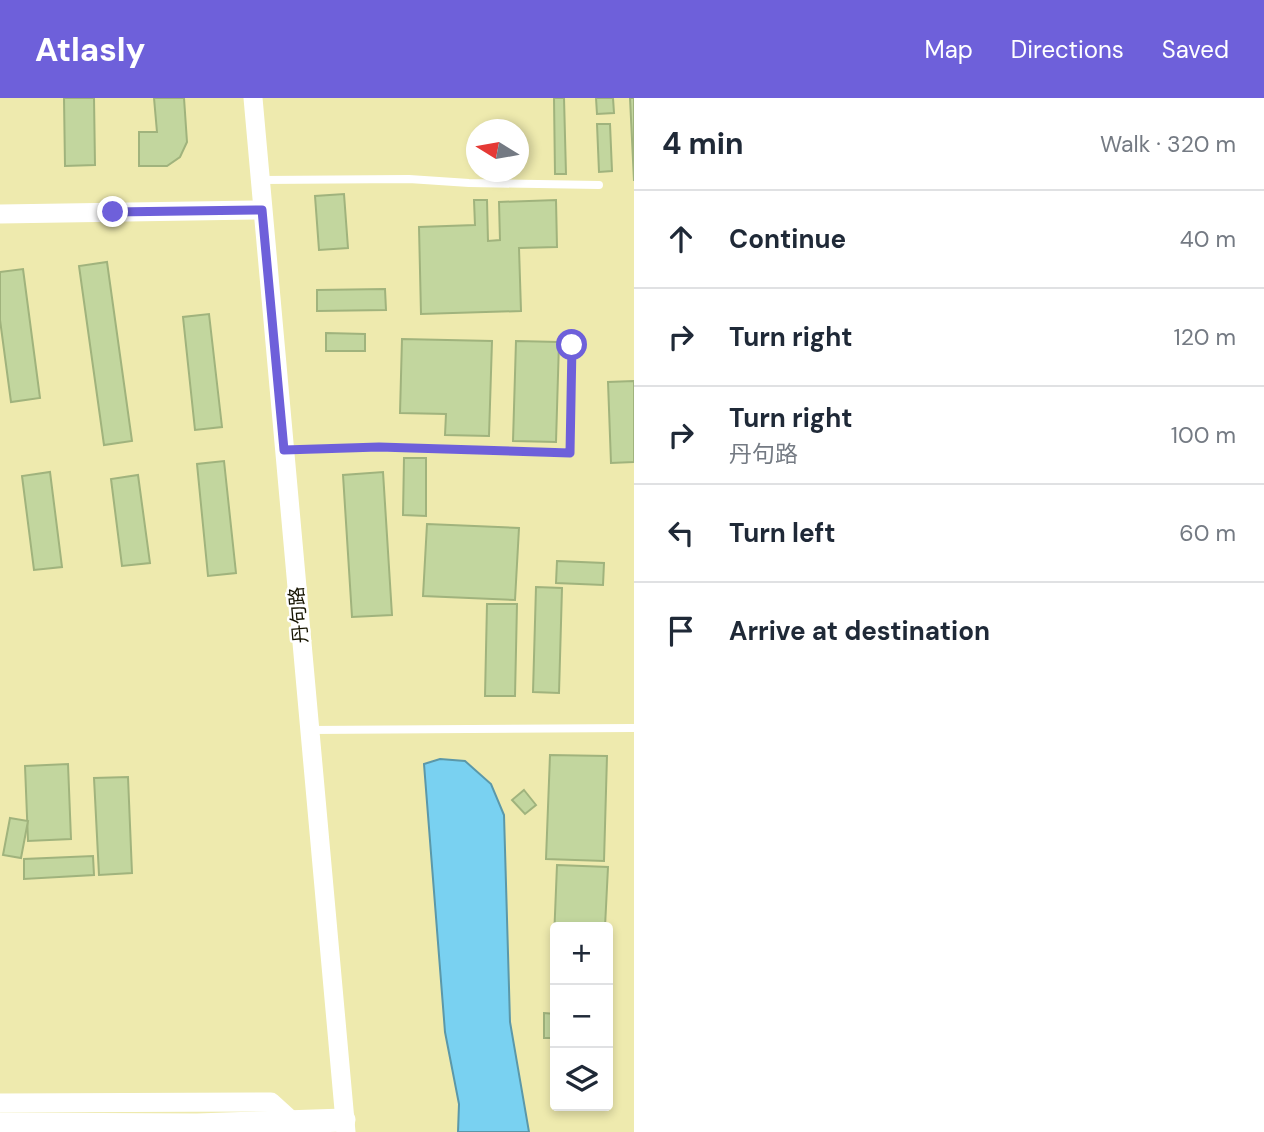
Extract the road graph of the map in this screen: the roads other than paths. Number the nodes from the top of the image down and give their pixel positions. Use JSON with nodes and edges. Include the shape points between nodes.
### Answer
{"nodes":[{"id":1,"x":253,"y":98,"type":"edge"},
{"id":2,"x":260,"y":180,"type":"junction"},
{"id":3,"x":599,"y":185,"type":"dead end"},
{"id":4,"x":262,"y":210,"type":"junction"},
{"id":5,"x":0,"y":214,"type":"edge"},
{"id":6,"x":572,"y":345,"type":"dead end"},
{"id":7,"x":284,"y":450,"type":"junction"},
{"id":8,"x":633,"y":728,"type":"edge"},
{"id":9,"x":309,"y":730,"type":"junction"},
{"id":10,"x":0,"y":1103,"type":"edge"},
{"id":11,"x":293,"y":1122,"type":"junction"},
{"id":12,"x":0,"y":1124,"type":"edge"},
{"id":13,"x":345,"y":1126,"type":"edge"}],
"edges":[{"from":1,"to":2,"type":"street","name":"丹句路"},
{"from":2,"to":3,"type":"lane"},
{"from":2,"to":4,"type":"street","name":"丹句路"},
{"from":4,"to":5,"type":"street"},
{"from":4,"to":7,"type":"street","name":"丹句路"},
{"from":6,"to":7,"type":"lane","via":[[570,453],[379,447]]},
{"from":7,"to":9,"type":"street","name":"丹句路"},
{"from":8,"to":9,"type":"lane"},
{"from":9,"to":13,"type":"street","name":"丹句路"},
{"from":10,"to":11,"type":"street","via":[[271,1102]]},
{"from":11,"to":12,"type":"main road"},
{"from":11,"to":13,"type":"main road"}]}
